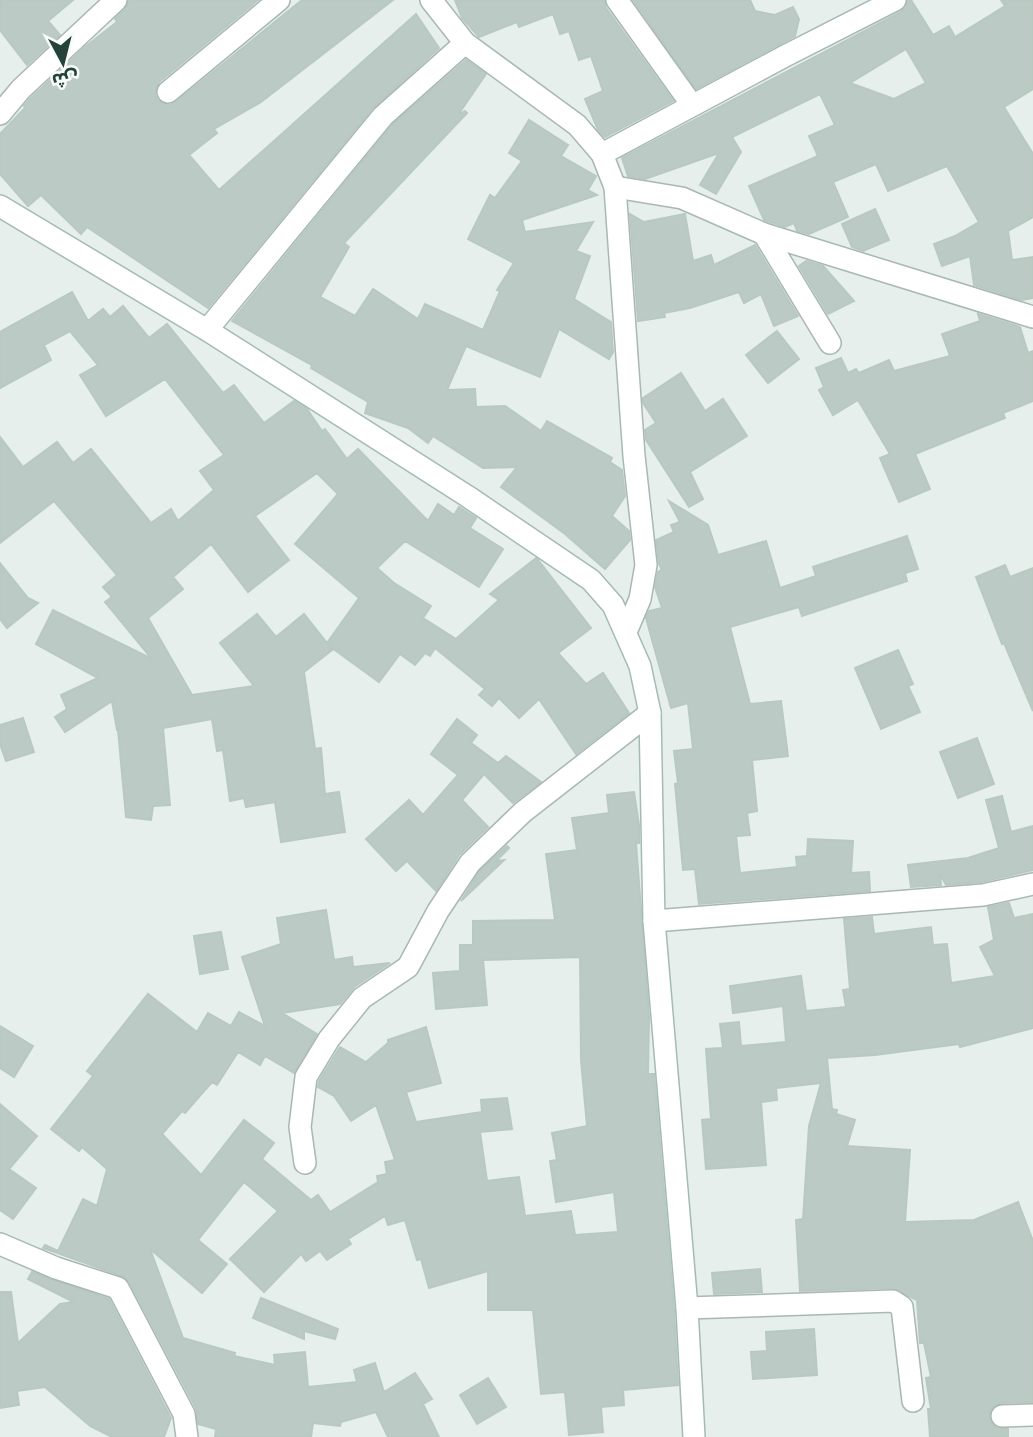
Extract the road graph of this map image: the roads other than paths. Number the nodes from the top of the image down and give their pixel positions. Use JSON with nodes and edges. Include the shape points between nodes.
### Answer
{"nodes":[{"id":1,"x":116,"y":0,"type":"edge"},
{"id":2,"x":279,"y":0,"type":"edge"},
{"id":3,"x":432,"y":0,"type":"edge"},
{"id":4,"x":617,"y":0,"type":"edge"},
{"id":5,"x":895,"y":0,"type":"edge"},
{"id":6,"x":465,"y":43,"type":"junction"},
{"id":7,"x":168,"y":92,"type":"dead end"},
{"id":8,"x":692,"y":105,"type":"junction"},
{"id":9,"x":0,"y":114,"type":"edge"},
{"id":10,"x":602,"y":154,"type":"junction"},
{"id":11,"x":615,"y":187,"type":"junction"},
{"id":12,"x":0,"y":206,"type":"edge"},
{"id":13,"x":764,"y":234,"type":"junction"},
{"id":14,"x":1033,"y":317,"type":"edge"},
{"id":15,"x":207,"y":330,"type":"junction"},
{"id":16,"x":830,"y":344,"type":"dead end"},
{"id":17,"x":626,"y":632,"type":"junction"},
{"id":18,"x":650,"y":713,"type":"junction"},
{"id":19,"x":1033,"y":884,"type":"edge"},
{"id":20,"x":654,"y":921,"type":"junction"},
{"id":21,"x":305,"y":1163,"type":"dead end"},
{"id":22,"x":0,"y":1244,"type":"edge"},
{"id":23,"x":687,"y":1308,"type":"junction"},
{"id":24,"x":913,"y":1401,"type":"dead end"},
{"id":25,"x":1033,"y":1415,"type":"edge"},
{"id":26,"x":1002,"y":1416,"type":"dead end"},
{"id":27,"x":187,"y":1437,"type":"edge"},
{"id":28,"x":694,"y":1437,"type":"edge"}],
"edges":[{"from":1,"to":9,"type":"street"},
{"from":2,"to":7,"type":"street"},
{"from":3,"to":6,"type":"street"},
{"from":4,"to":8,"type":"street"},
{"from":5,"to":8,"type":"street"},
{"from":6,"to":10,"type":"street","via":[[578,125]]},
{"from":6,"to":15,"type":"street","via":[[383,116]]},
{"from":8,"to":10,"type":"street"},
{"from":10,"to":11,"type":"street"},
{"from":11,"to":13,"type":"street","via":[[682,198]]},
{"from":11,"to":17,"type":"street","via":[[646,565],[640,599]]},
{"from":12,"to":15,"type":"street"},
{"from":13,"to":14,"type":"street"},
{"from":13,"to":16,"type":"street"},
{"from":15,"to":17,"type":"street","via":[[591,580]]},
{"from":17,"to":18,"type":"street","via":[[640,666]]},
{"from":18,"to":20,"type":"street"},
{"from":18,"to":21,"type":"street","via":[[523,812],[470,863],[408,967],[362,998],[329,1039],[306,1077],[300,1127]]},
{"from":19,"to":20,"type":"street","via":[[983,895]]},
{"from":20,"to":23,"type":"street"},
{"from":22,"to":27,"type":"street","via":[[118,1288],[184,1414]]},
{"from":23,"to":24,"type":"street","via":[[893,1301],[902,1307]]},
{"from":23,"to":28,"type":"street"},
{"from":25,"to":26,"type":"street"}]}
